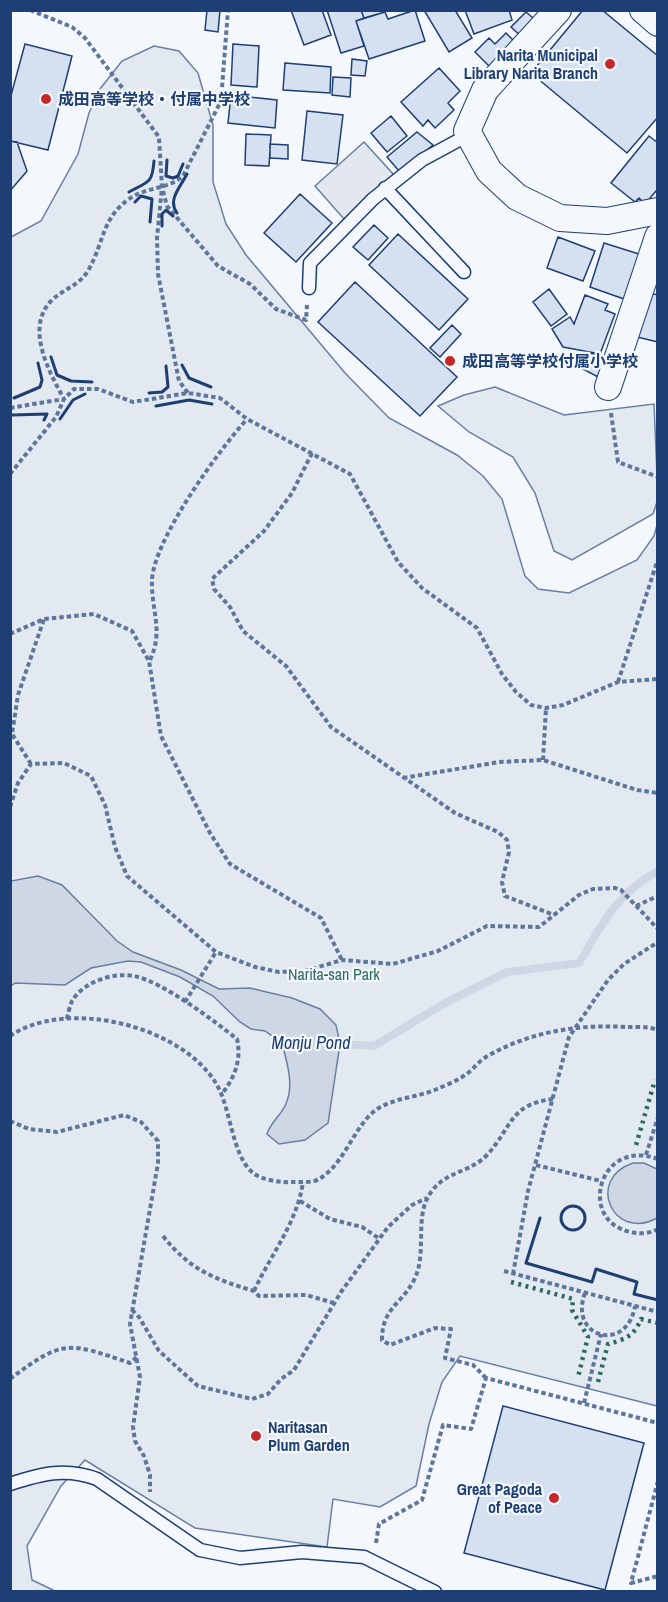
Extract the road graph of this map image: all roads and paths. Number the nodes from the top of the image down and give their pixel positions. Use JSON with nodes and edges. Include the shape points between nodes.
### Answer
{"nodes":[{"id":1,"x":30,"y":10,"type":"edge"},
{"id":2,"x":228,"y":10,"type":"edge"},
{"id":3,"x":558,"y":10,"type":"edge"},
{"id":4,"x":642,"y":10,"type":"edge"},
{"id":5,"x":657,"y":23,"type":"edge"},
{"id":6,"x":467,"y":131,"type":"junction"},
{"id":7,"x":162,"y":187,"type":"junction"},
{"id":8,"x":385,"y":188,"type":"junction"},
{"id":9,"x":657,"y":211,"type":"edge"},
{"id":10,"x":657,"y":237,"type":"edge"},
{"id":11,"x":464,"y":272,"type":"dead end"},
{"id":12,"x":309,"y":288,"type":"joint"},
{"id":13,"x":608,"y":387,"type":"joint"},
{"id":14,"x":188,"y":393,"type":"junction"},
{"id":15,"x":64,"y":399,"type":"junction"},
{"id":16,"x":10,"y":408,"type":"edge"},
{"id":17,"x":247,"y":419,"type":"junction"},
{"id":18,"x":312,"y":453,"type":"junction"},
{"id":19,"x":10,"y":474,"type":"edge"},
{"id":20,"x":657,"y":477,"type":"edge"},
{"id":21,"x":657,"y":559,"type":"edge"},
{"id":22,"x":44,"y":619,"type":"junction"},
{"id":23,"x":10,"y":634,"type":"edge"},
{"id":24,"x":149,"y":661,"type":"junction"},
{"id":25,"x":657,"y":678,"type":"edge"},
{"id":26,"x":618,"y":682,"type":"junction"},
{"id":27,"x":546,"y":708,"type":"junction"},
{"id":28,"x":543,"y":760,"type":"junction"},
{"id":29,"x":31,"y":764,"type":"junction"},
{"id":30,"x":402,"y":778,"type":"junction"},
{"id":31,"x":657,"y":793,"type":"edge"},
{"id":32,"x":10,"y":807,"type":"edge"},
{"id":33,"x":657,"y":896,"type":"edge"},
{"id":34,"x":636,"y":906,"type":"junction"},
{"id":35,"x":554,"y":915,"type":"junction"},
{"id":36,"x":657,"y":929,"type":"edge"},
{"id":37,"x":657,"y":942,"type":"edge"},
{"id":38,"x":650,"y":947,"type":"junction"},
{"id":39,"x":657,"y":947,"type":"edge"},
{"id":40,"x":216,"y":952,"type":"junction"},
{"id":41,"x":342,"y":960,"type":"junction"},
{"id":42,"x":185,"y":1003,"type":"junction"},
{"id":43,"x":67,"y":1018,"type":"junction"},
{"id":44,"x":577,"y":1026,"type":"junction"},
{"id":45,"x":657,"y":1030,"type":"edge"},
{"id":46,"x":10,"y":1036,"type":"edge"},
{"id":47,"x":221,"y":1095,"type":"junction"},
{"id":48,"x":553,"y":1099,"type":"junction"},
{"id":49,"x":657,"y":1117,"type":"edge"},
{"id":50,"x":10,"y":1121,"type":"edge"},
{"id":51,"x":646,"y":1155,"type":"junction"},
{"id":52,"x":657,"y":1159,"type":"edge"},
{"id":53,"x":536,"y":1165,"type":"junction"},
{"id":54,"x":601,"y":1181,"type":"junction"},
{"id":55,"x":303,"y":1182,"type":"junction"},
{"id":56,"x":427,"y":1198,"type":"junction"},
{"id":57,"x":300,"y":1201,"type":"junction"},
{"id":58,"x":657,"y":1229,"type":"edge"},
{"id":59,"x":163,"y":1236,"type":"dead end"},
{"id":60,"x":380,"y":1239,"type":"junction"},
{"id":61,"x":504,"y":1271,"type":"dead end"},
{"id":62,"x":513,"y":1274,"type":"junction"},
{"id":63,"x":254,"y":1291,"type":"junction"},
{"id":64,"x":585,"y":1292,"type":"junction"},
{"id":65,"x":334,"y":1303,"type":"junction"},
{"id":66,"x":635,"y":1306,"type":"junction"},
{"id":67,"x":131,"y":1309,"type":"junction"},
{"id":68,"x":657,"y":1312,"type":"edge"},
{"id":69,"x":601,"y":1334,"type":"junction"},
{"id":70,"x":138,"y":1356,"type":"junction"},
{"id":71,"x":486,"y":1378,"type":"junction"},
{"id":72,"x":10,"y":1379,"type":"edge"},
{"id":73,"x":584,"y":1403,"type":"junction"},
{"id":74,"x":657,"y":1423,"type":"edge"},
{"id":75,"x":657,"y":1481,"type":"edge"},
{"id":76,"x":10,"y":1484,"type":"edge"},
{"id":77,"x":652,"y":1503,"type":"junction"},
{"id":78,"x":657,"y":1504,"type":"edge"},
{"id":79,"x":150,"y":1516,"type":"junction"},
{"id":80,"x":374,"y":1562,"type":"junction"},
{"id":81,"x":657,"y":1576,"type":"edge"},
{"id":82,"x":435,"y":1592,"type":"edge"}],
"edges":[{"from":1,"to":7,"type":"path","via":[[72,27],[85,38],[141,109],[159,137]]},
{"from":2,"to":7,"type":"path","via":[[221,101],[183,176],[173,185]]},
{"from":3,"to":6,"type":"street","via":[[485,90]]},
{"from":4,"to":5,"type":"street"},
{"from":6,"to":8,"type":"lane"},
{"from":6,"to":9,"type":"street","via":[[489,171],[517,197],[560,218],[607,221]]},
{"from":7,"to":12,"type":"path","via":[[167,207],[218,267],[250,284],[276,309],[306,320]]},
{"from":7,"to":14,"type":"path","via":[[158,274],[179,381]]},
{"from":7,"to":15,"type":"path","via":[[131,197],[108,218],[99,250],[83,280],[51,301],[40,324],[45,362]]},
{"from":8,"to":11,"type":"lane"},
{"from":8,"to":12,"type":"lane","via":[[310,262]]},
{"from":10,"to":13,"type":"street"},
{"from":13,"to":20,"type":"path","via":[[618,462]]},
{"from":14,"to":15,"type":"path","via":[[133,402],[98,389],[74,389]]},
{"from":14,"to":17,"type":"path","via":[[220,398]]},
{"from":15,"to":16,"type":"path"},
{"from":15,"to":19,"type":"path","via":[[56,417]]},
{"from":17,"to":18,"type":"path"},
{"from":17,"to":24,"type":"path","via":[[219,451],[169,530],[152,578],[157,645]]},
{"from":18,"to":27,"type":"path","via":[[350,474],[398,562],[422,588],[477,628],[516,692],[531,705]]},
{"from":18,"to":30,"type":"path","via":[[292,493],[264,531],[212,579],[214,589],[243,631],[286,666],[331,727]]},
{"from":21,"to":26,"type":"path"},
{"from":22,"to":23,"type":"path"},
{"from":22,"to":24,"type":"path","via":[[94,614],[132,631]]},
{"from":22,"to":29,"type":"path","via":[[18,695],[12,734]]},
{"from":24,"to":41,"type":"path","via":[[161,736],[230,864],[321,918]]},
{"from":25,"to":26,"type":"path"},
{"from":26,"to":27,"type":"path"},
{"from":27,"to":28,"type":"path"},
{"from":28,"to":30,"type":"path","via":[[499,762]]},
{"from":28,"to":31,"type":"path"},
{"from":29,"to":32,"type":"path","via":[[18,783]]},
{"from":29,"to":40,"type":"path","via":[[64,763],[91,776],[105,804],[127,876]]},
{"from":30,"to":35,"type":"path","via":[[455,813],[507,840],[509,852],[502,882],[505,896]]},
{"from":33,"to":34,"type":"path"},
{"from":34,"to":35,"type":"path","via":[[621,890],[593,889]]},
{"from":34,"to":36,"type":"path"},
{"from":35,"to":41,"type":"path","via":[[539,927],[488,926],[438,951],[393,964]]},
{"from":37,"to":38,"type":"path"},
{"from":38,"to":39,"type":"path"},
{"from":38,"to":44,"type":"path","via":[[608,980]]},
{"from":40,"to":41,"type":"path","via":[[279,972],[305,971]]},
{"from":40,"to":42,"type":"path"},
{"from":42,"to":43,"type":"path","via":[[148,981],[116,975],[90,983],[73,999]]},
{"from":42,"to":47,"type":"path","via":[[237,1040],[238,1061],[231,1084]]},
{"from":43,"to":46,"type":"path","via":[[42,1021]]},
{"from":43,"to":47,"type":"path","via":[[116,1023],[163,1036],[202,1065]]},
{"from":44,"to":45,"type":"path"},
{"from":44,"to":48,"type":"path","via":[[570,1037]]},
{"from":44,"to":55,"type":"path","via":[[521,1041],[485,1058],[451,1083],[424,1095],[392,1101],[369,1115],[319,1180]]},
{"from":47,"to":55,"type":"path","via":[[239,1152],[253,1173],[284,1183]]},
{"from":48,"to":53,"type":"path"},
{"from":48,"to":56,"type":"path","via":[[531,1103],[511,1119],[486,1156],[443,1178]]},
{"from":49,"to":51,"type":"path"},
{"from":50,"to":67,"type":"path","via":[[29,1129],[57,1132],[124,1115],[141,1122],[158,1141],[158,1163]]},
{"from":51,"to":52,"type":"path"},
{"from":51,"to":54,"type":"path","via":[[619,1160]]},
{"from":53,"to":54,"type":"path"},
{"from":53,"to":62,"type":"path"},
{"from":54,"to":58,"type":"path","via":[[601,1206],[616,1227],[641,1234]]},
{"from":55,"to":57,"type":"path"},
{"from":56,"to":60,"type":"path","via":[[412,1205]]},
{"from":56,"to":71,"type":"path","via":[[414,1281],[386,1314],[382,1340],[390,1345],[435,1328],[451,1329],[444,1358],[473,1365]]},
{"from":57,"to":60,"type":"path","via":[[330,1219],[362,1227]]},
{"from":57,"to":63,"type":"path","via":[[283,1241]]},
{"from":59,"to":63,"type":"path","via":[[180,1257],[213,1279]]},
{"from":60,"to":65,"type":"path"},
{"from":61,"to":62,"type":"path"},
{"from":62,"to":64,"type":"path"},
{"from":63,"to":65,"type":"path","via":[[259,1296],[306,1295]]},
{"from":64,"to":66,"type":"path"},
{"from":64,"to":69,"type":"path","via":[[580,1312],[584,1322]]},
{"from":65,"to":67,"type":"path","via":[[294,1370],[268,1394],[252,1399],[198,1386],[159,1351]]},
{"from":66,"to":68,"type":"path"},
{"from":66,"to":69,"type":"path","via":[[632,1321],[622,1332]]},
{"from":67,"to":70,"type":"path","via":[[130,1324]]},
{"from":69,"to":73,"type":"path"},
{"from":70,"to":72,"type":"path","via":[[130,1363],[93,1350],[65,1346],[43,1354]]},
{"from":70,"to":79,"type":"path","via":[[140,1377],[133,1427],[150,1475]]},
{"from":71,"to":73,"type":"path"},
{"from":71,"to":80,"type":"path","via":[[471,1429],[443,1425],[422,1500],[379,1524]]},
{"from":73,"to":74,"type":"path"},
{"from":75,"to":77,"type":"path"},
{"from":76,"to":79,"type":"lane","via":[[50,1472],[84,1474]]},
{"from":77,"to":78,"type":"path"},
{"from":77,"to":81,"type":"path","via":[[631,1583]]},
{"from":79,"to":80,"type":"lane","via":[[200,1550],[226,1557],[302,1552],[364,1557]]},
{"from":80,"to":82,"type":"lane"}]}
